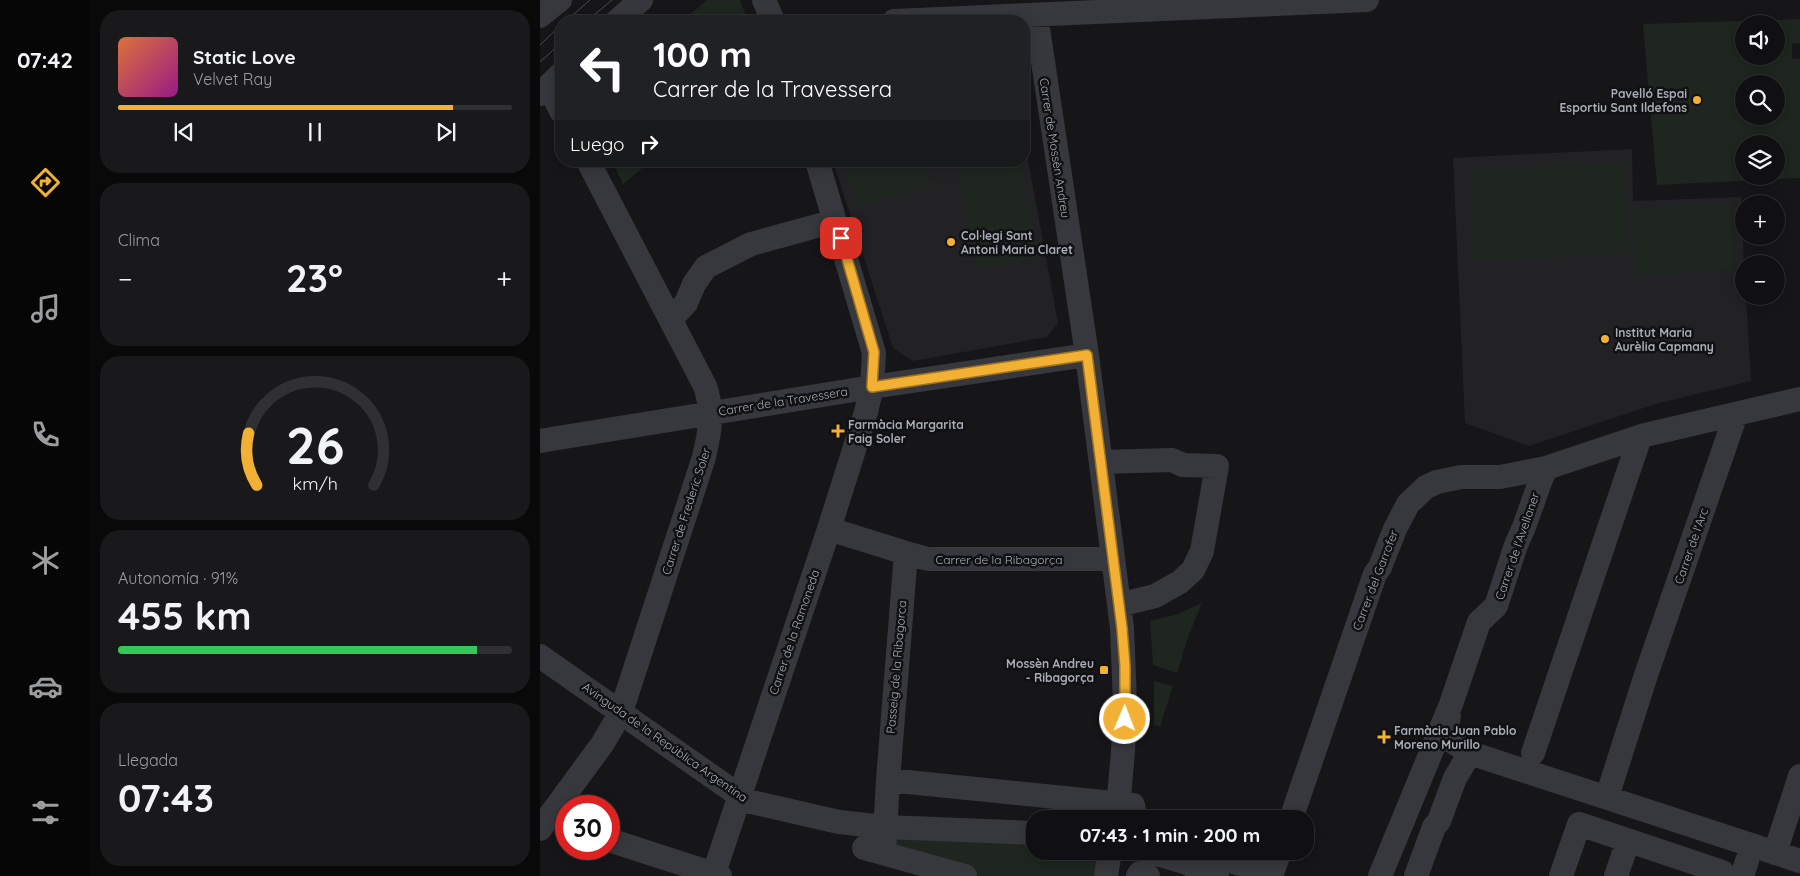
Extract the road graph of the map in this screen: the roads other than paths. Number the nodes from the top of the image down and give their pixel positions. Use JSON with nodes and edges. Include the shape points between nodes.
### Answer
{"nodes":[{"id":1,"x":560,"y":0,"type":"edge"},
{"id":2,"x":641,"y":0,"type":"edge"},
{"id":3,"x":764,"y":0,"type":"edge"},
{"id":4,"x":1367,"y":0,"type":"edge"},
{"id":5,"x":1298,"y":2,"type":"edge"},
{"id":6,"x":1036,"y":14,"type":"junction"},
{"id":7,"x":624,"y":15,"type":"edge"},
{"id":8,"x":770,"y":15,"type":"edge"},
{"id":9,"x":1016,"y":15,"type":"edge"},
{"id":10,"x":540,"y":16,"type":"edge"},
{"id":11,"x":550,"y":85,"type":"edge"},
{"id":12,"x":555,"y":97,"type":"edge"},
{"id":13,"x":591,"y":167,"type":"edge"},
{"id":14,"x":820,"y":167,"type":"edge"},
{"id":15,"x":836,"y":221,"type":"junction"},
{"id":16,"x":671,"y":319,"type":"junction"},
{"id":17,"x":1087,"y":355,"type":"junction"},
{"id":18,"x":872,"y":387,"type":"junction"},
{"id":19,"x":1800,"y":399,"type":"edge"},
{"id":20,"x":712,"y":413,"type":"junction"},
{"id":21,"x":1736,"y":414,"type":"junction"},
{"id":22,"x":1640,"y":437,"type":"junction"},
{"id":23,"x":540,"y":441,"type":"edge"},
{"id":24,"x":1101,"y":462,"type":"junction"},
{"id":25,"x":1546,"y":468,"type":"junction"},
{"id":26,"x":829,"y":529,"type":"junction"},
{"id":27,"x":906,"y":553,"type":"junction"},
{"id":28,"x":1112,"y":559,"type":"junction"},
{"id":29,"x":1119,"y":605,"type":"junction"},
{"id":30,"x":540,"y":656,"type":"edge"},
{"id":31,"x":1451,"y":704,"type":"junction"},
{"id":32,"x":621,"y":712,"type":"junction"},
{"id":33,"x":1470,"y":753,"type":"junction"},
{"id":34,"x":1533,"y":753,"type":"dead end"},
{"id":35,"x":888,"y":780,"type":"junction"},
{"id":36,"x":1796,"y":786,"type":"edge"},
{"id":37,"x":738,"y":796,"type":"junction"},
{"id":38,"x":1607,"y":797,"type":"junction"},
{"id":39,"x":1096,"y":810,"type":"edge"},
{"id":40,"x":1124,"y":810,"type":"edge"},
{"id":41,"x":1294,"y":810,"type":"edge"},
{"id":42,"x":885,"y":827,"type":"junction"},
{"id":43,"x":540,"y":829,"type":"edge"},
{"id":44,"x":1026,"y":833,"type":"edge"},
{"id":45,"x":1628,"y":841,"type":"junction"},
{"id":46,"x":620,"y":844,"type":"edge"},
{"id":47,"x":1775,"y":853,"type":"junction"},
{"id":48,"x":1109,"y":860,"type":"edge"},
{"id":49,"x":1177,"y":860,"type":"edge"},
{"id":50,"x":1228,"y":860,"type":"edge"},
{"id":51,"x":1277,"y":860,"type":"edge"},
{"id":52,"x":1800,"y":861,"type":"edge"},
{"id":53,"x":715,"y":875,"type":"edge"},
{"id":54,"x":965,"y":876,"type":"edge"},
{"id":55,"x":1106,"y":876,"type":"edge"},
{"id":56,"x":1138,"y":876,"type":"edge"},
{"id":57,"x":1148,"y":876,"type":"edge"},
{"id":58,"x":1217,"y":876,"type":"edge"},
{"id":59,"x":1264,"y":876,"type":"edge"},
{"id":60,"x":1271,"y":876,"type":"edge"},
{"id":61,"x":1380,"y":876,"type":"edge"},
{"id":62,"x":1416,"y":876,"type":"edge"},
{"id":63,"x":1561,"y":876,"type":"edge"},
{"id":64,"x":1616,"y":876,"type":"edge"},
{"id":65,"x":1721,"y":876,"type":"edge"}],
"edges":[{"from":1,"to":10,"type":"street"},
{"from":2,"to":7,"type":"street"},
{"from":3,"to":8,"type":"street"},
{"from":4,"to":5,"type":"street"},
{"from":5,"to":6,"type":"street"},
{"from":6,"to":9,"type":"street"},
{"from":6,"to":17,"type":"street","name":"Carrer de Mossèn Andreu"},
{"from":11,"to":12,"type":"street"},
{"from":13,"to":16,"type":"street","name":"Carrer de Frederic Soler"},
{"from":14,"to":15,"type":"street","name":"Carrer de la Ramoneda"},
{"from":15,"to":16,"type":"street","via":[[751,244],[706,267],[686,303]]},
{"from":15,"to":18,"type":"street","name":"Carrer de la Ramoneda","via":[[874,352]]},
{"from":16,"to":20,"type":"street","name":"Carrer de Frederic Soler","via":[[705,386]]},
{"from":17,"to":18,"type":"street","name":"Carrer de la Travessera"},
{"from":17,"to":24,"type":"street","name":"Carrer de Mossèn Andreu"},
{"from":18,"to":20,"type":"street","name":"Carrer de la Travessera"},
{"from":18,"to":26,"type":"street","name":"Carrer de la Ramoneda"},
{"from":19,"to":21,"type":"street","name":"Carrer del Garrofer"},
{"from":20,"to":23,"type":"street","name":"Carrer de la Travessera"},
{"from":20,"to":32,"type":"street","name":"Carrer de Frederic Soler","via":[[704,457]]},
{"from":21,"to":22,"type":"street","name":"Carrer del Garrofer"},
{"from":21,"to":38,"type":"street","name":"Carrer de l'Arc"},
{"from":22,"to":25,"type":"street","name":"Carrer del Garrofer"},
{"from":22,"to":34,"type":"street"},
{"from":24,"to":28,"type":"street","name":"Carrer de Mossèn Andreu"},
{"from":24,"to":29,"type":"street","via":[[1172,460],[1183,465],[1217,466],[1202,551],[1193,570],[1180,582],[1155,596]]},
{"from":25,"to":31,"type":"street","name":"Carrer de l'Avellaner","via":[[1496,606],[1480,622]]},
{"from":25,"to":41,"type":"street","name":"Carrer del Garrofer","via":[[1500,477],[1449,478],[1426,488],[1408,504],[1375,574]]},
{"from":26,"to":27,"type":"street","name":"Carrer de la Ribagorça"},
{"from":26,"to":37,"type":"street","name":"Carrer de la Ramoneda"},
{"from":27,"to":28,"type":"street","name":"Carrer de la Ribagorça","via":[[928,559]]},
{"from":27,"to":35,"type":"street","name":"Passeig de la Ribagorca"},
{"from":28,"to":29,"type":"street","name":"Carrer de Mossèn Andreu"},
{"from":29,"to":40,"type":"street","name":"Carrer de Mossèn Andreu","via":[[1125,666]]},
{"from":30,"to":32,"type":"street","name":"Avinguda de la República Argentina"},
{"from":31,"to":33,"type":"street","via":[[1445,737]]},
{"from":31,"to":61,"type":"street"},
{"from":32,"to":37,"type":"street","name":"Avinguda de la República Argentina"},
{"from":32,"to":43,"type":"street","name":"Carrer de Frederic Soler","via":[[603,743]]},
{"from":33,"to":38,"type":"street"},
{"from":33,"to":62,"type":"street","via":[[1454,778]]},
{"from":35,"to":39,"type":"street"},
{"from":35,"to":42,"type":"street","name":"Passeig de la Ribagorca"},
{"from":36,"to":47,"type":"street"},
{"from":37,"to":42,"type":"street","name":"Avinguda de la República Argentina","via":[[756,804],[804,815]]},
{"from":37,"to":53,"type":"street","name":"Carrer de la Ramoneda"},
{"from":38,"to":47,"type":"street"},
{"from":42,"to":44,"type":"street","name":"Avinguda de la República Argentina"},
{"from":42,"to":54,"type":"street","name":"Passeig de la Ribagorca","via":[[874,850]]},
{"from":45,"to":63,"type":"street","via":[[1579,824]]},
{"from":45,"to":64,"type":"street"},
{"from":45,"to":65,"type":"street","via":[[1722,872]]},
{"from":46,"to":53,"type":"street"},
{"from":47,"to":52,"type":"street"},
{"from":48,"to":55,"type":"street"},
{"from":49,"to":58,"type":"street"},
{"from":50,"to":59,"type":"street","via":[[1255,869]]},
{"from":51,"to":60,"type":"street"},
{"from":56,"to":57,"type":"street","via":[[1140,873]]}]}
